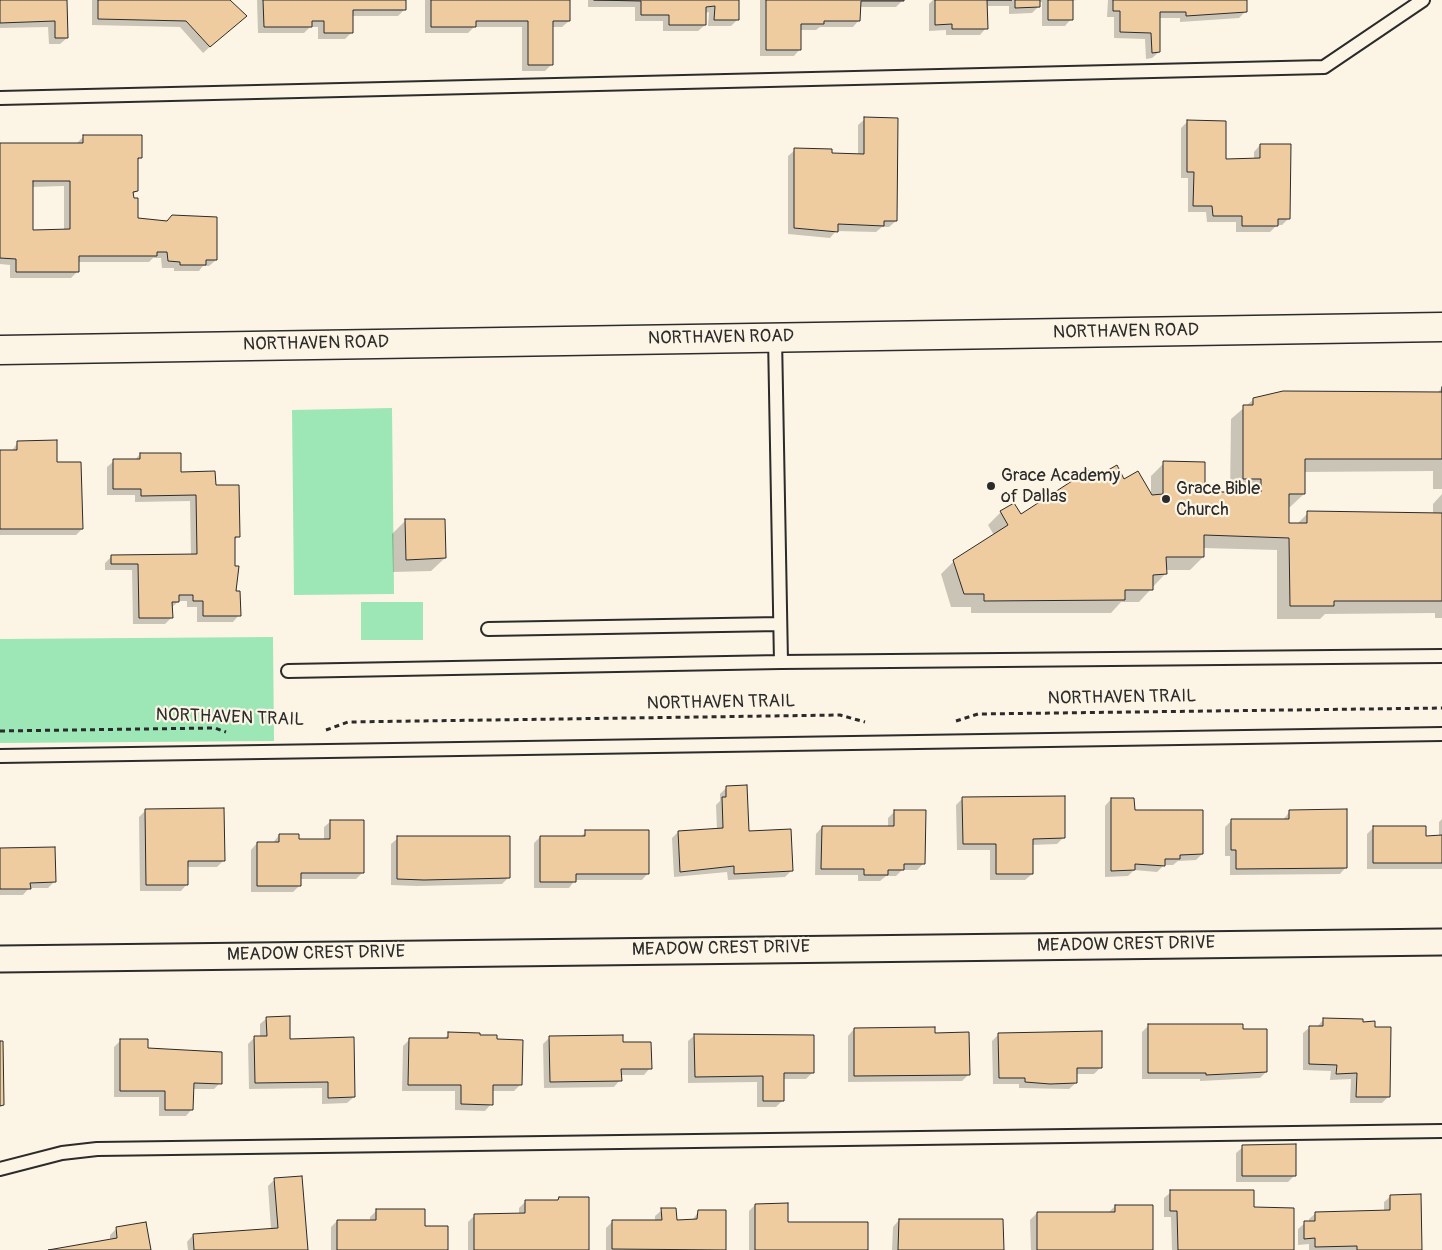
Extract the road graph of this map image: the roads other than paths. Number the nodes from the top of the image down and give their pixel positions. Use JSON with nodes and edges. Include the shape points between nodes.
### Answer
{"nodes":[{"id":1,"x":1423,"y":0,"type":"edge"},
{"id":2,"x":0,"y":98,"type":"edge"},
{"id":3,"x":1442,"y":327,"type":"edge"},
{"id":4,"x":775,"y":338,"type":"junction"},
{"id":5,"x":0,"y":350,"type":"edge"},
{"id":6,"x":780,"y":624,"type":"junction"},
{"id":7,"x":488,"y":629,"type":"dead end"},
{"id":8,"x":1442,"y":656,"type":"edge"},
{"id":9,"x":781,"y":662,"type":"junction"},
{"id":10,"x":288,"y":671,"type":"dead end"},
{"id":11,"x":1442,"y":734,"type":"edge"},
{"id":12,"x":0,"y":756,"type":"edge"},
{"id":13,"x":1442,"y":942,"type":"edge"},
{"id":14,"x":0,"y":958,"type":"edge"},
{"id":15,"x":1442,"y":1132,"type":"edge"},
{"id":16,"x":0,"y":1169,"type":"edge"}],
"edges":[{"from":1,"to":2,"type":"lane","via":[[1324,67]]},
{"from":3,"to":4,"type":"street","name":"NORTHAVEN ROAD"},
{"from":4,"to":5,"type":"street","name":"NORTHAVEN ROAD"},
{"from":4,"to":6,"type":"lane"},
{"from":6,"to":7,"type":"lane"},
{"from":6,"to":9,"type":"lane"},
{"from":8,"to":9,"type":"lane"},
{"from":9,"to":10,"type":"lane"},
{"from":11,"to":12,"type":"lane"},
{"from":13,"to":14,"type":"street","name":"MEADOW CREST DRIVE"},
{"from":15,"to":16,"type":"lane","via":[[97,1149],[62,1152]]}]}
